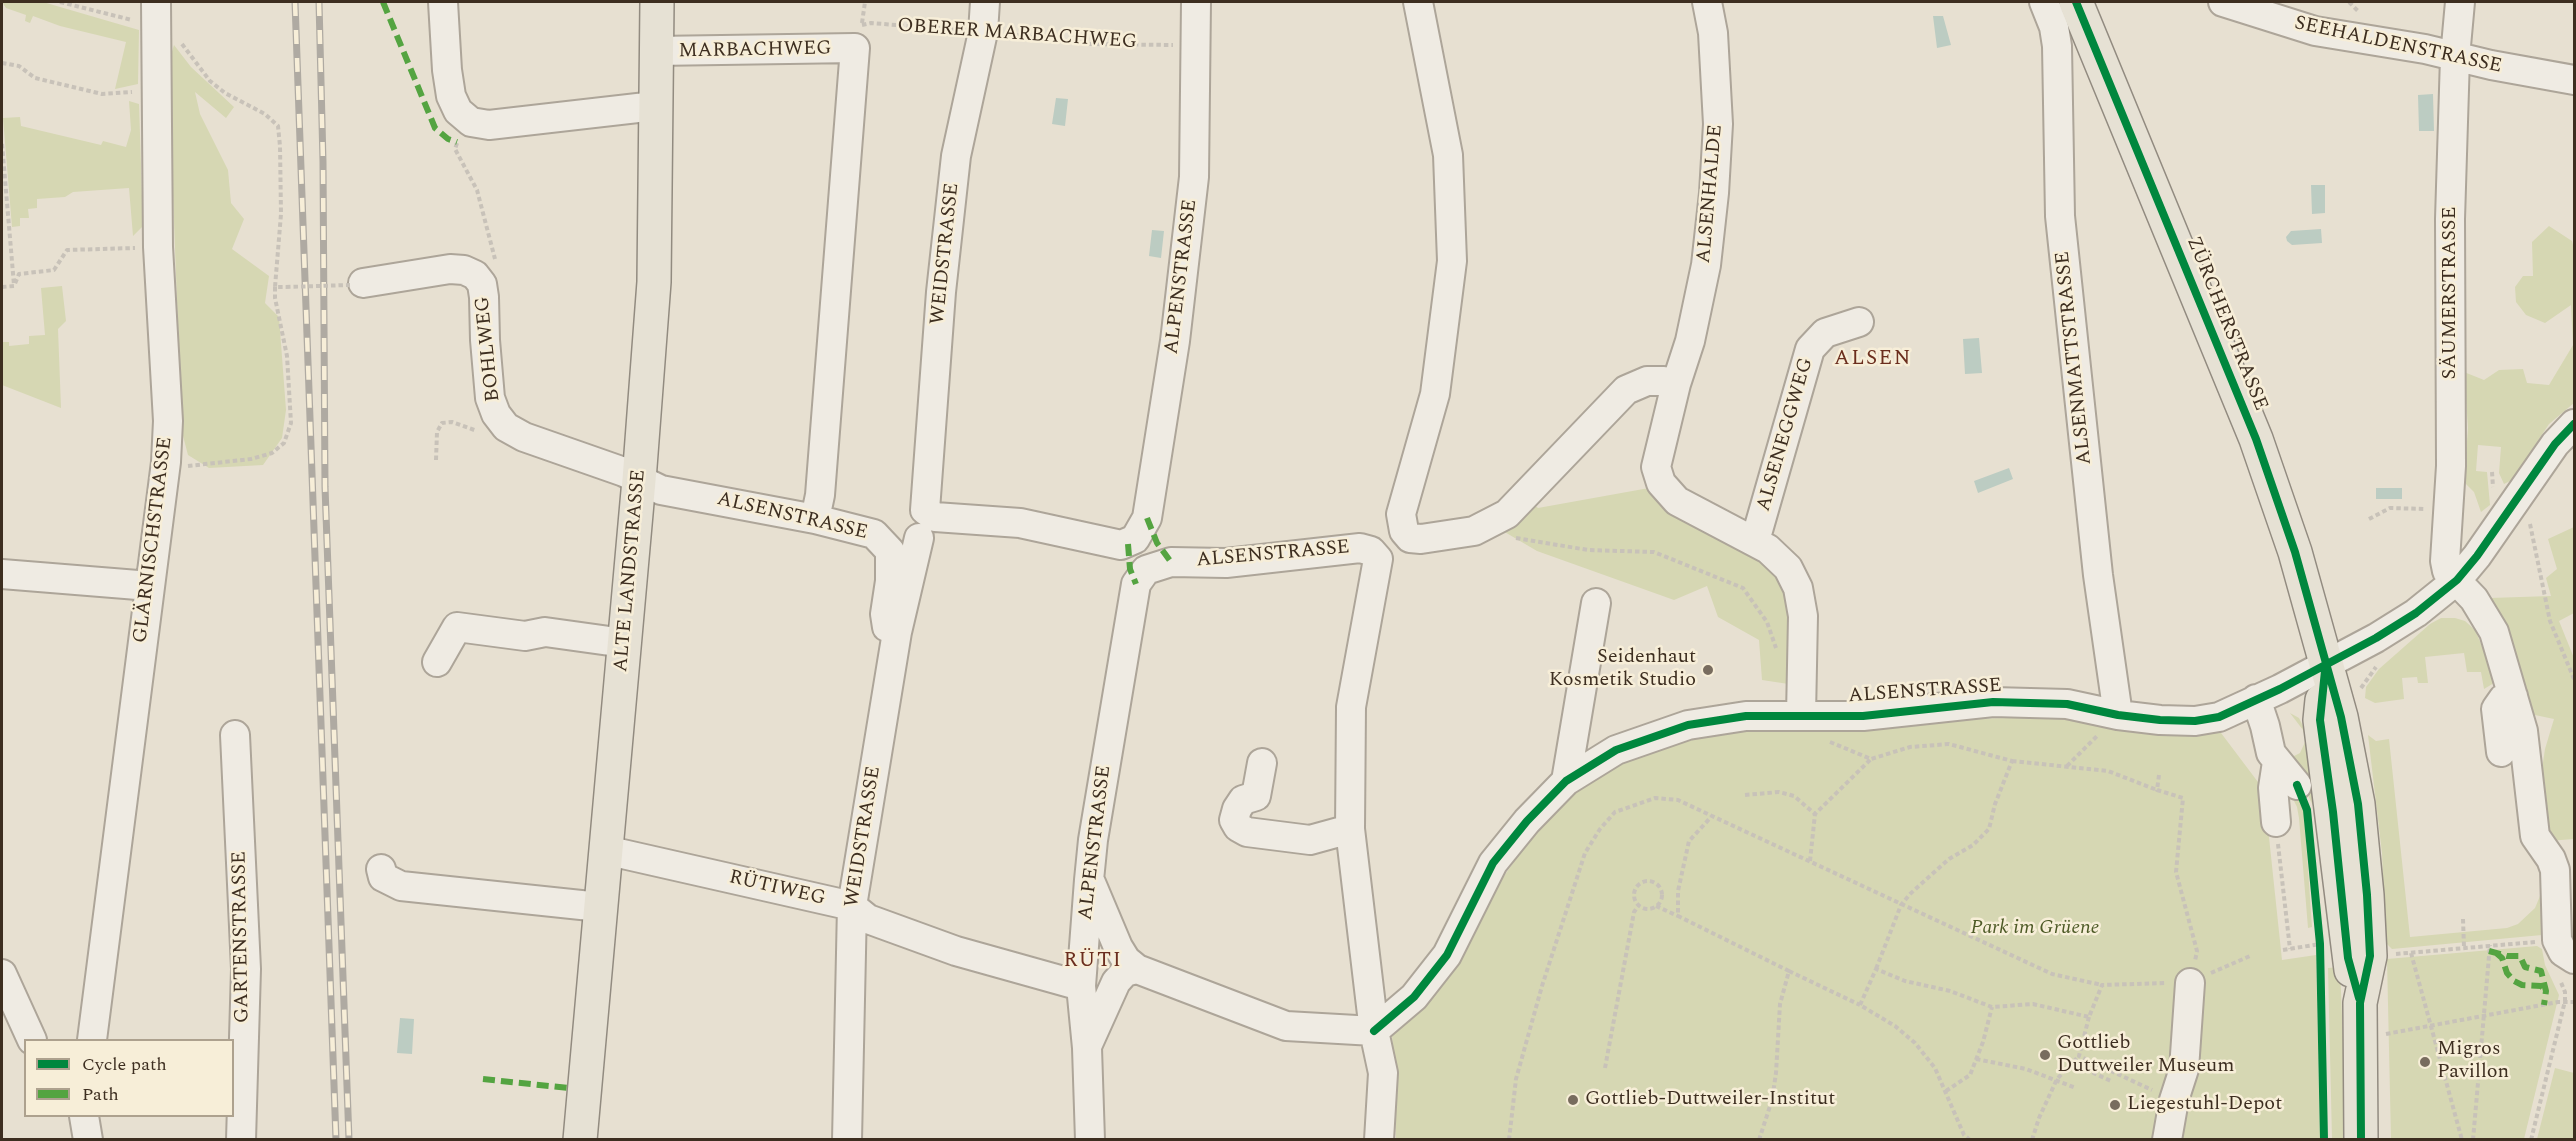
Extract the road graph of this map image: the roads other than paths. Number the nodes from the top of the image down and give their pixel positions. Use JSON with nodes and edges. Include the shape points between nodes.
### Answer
{"nodes":[{"id":1,"x":156,"y":2,"type":"edge"},
{"id":2,"x":443,"y":2,"type":"edge"},
{"id":3,"x":657,"y":2,"type":"edge"},
{"id":4,"x":985,"y":2,"type":"edge"},
{"id":5,"x":1196,"y":2,"type":"edge"},
{"id":6,"x":1418,"y":2,"type":"edge"},
{"id":7,"x":1707,"y":2,"type":"edge"},
{"id":8,"x":2044,"y":2,"type":"edge"},
{"id":9,"x":2076,"y":2,"type":"edge"},
{"id":10,"x":2223,"y":2,"type":"edge"},
{"id":11,"x":2460,"y":2,"type":"edge"},
{"id":12,"x":655,"y":51,"type":"junction"},
{"id":13,"x":2455,"y":57,"type":"junction"},
{"id":14,"x":2574,"y":80,"type":"edge"},
{"id":15,"x":655,"y":106,"type":"junction"},
{"id":16,"x":357,"y":284,"type":"road end"},
{"id":17,"x":1859,"y":322,"type":"dead end"},
{"id":18,"x":1676,"y":384,"type":"junction"},
{"id":19,"x":2574,"y":424,"type":"edge"},
{"id":20,"x":639,"y":480,"type":"junction"},
{"id":21,"x":815,"y":519,"type":"junction"},
{"id":22,"x":919,"y":538,"type":"dead end"},
{"id":23,"x":1755,"y":541,"type":"junction"},
{"id":24,"x":1128,"y":544,"type":"joint"},
{"id":25,"x":2,"y":574,"type":"edge"},
{"id":26,"x":2457,"y":580,"type":"junction"},
{"id":27,"x":1136,"y":584,"type":"joint"},
{"id":28,"x":150,"y":586,"type":"junction"},
{"id":29,"x":1596,"y":603,"type":"dead end"},
{"id":30,"x":897,"y":632,"type":"junction"},
{"id":31,"x":624,"y":643,"type":"junction"},
{"id":32,"x":437,"y":662,"type":"dead end"},
{"id":33,"x":2326,"y":665,"type":"junction"},
{"id":34,"x":2513,"y":696,"type":"junction"},
{"id":35,"x":2256,"y":699,"type":"junction"},
{"id":36,"x":1801,"y":715,"type":"junction"},
{"id":37,"x":2118,"y":715,"type":"junction"},
{"id":38,"x":235,"y":735,"type":"dead end"},
{"id":39,"x":2501,"y":752,"type":"dead end"},
{"id":40,"x":2277,"y":762,"type":"junction"},
{"id":41,"x":1262,"y":763,"type":"dead end"},
{"id":42,"x":1566,"y":781,"type":"junction"},
{"id":43,"x":2296,"y":786,"type":"dead end"},
{"id":44,"x":2276,"y":822,"type":"road end"},
{"id":45,"x":1350,"y":830,"type":"junction"},
{"id":46,"x":605,"y":850,"type":"junction"},
{"id":47,"x":381,"y":869,"type":"dead end"},
{"id":48,"x":1089,"y":880,"type":"junction"},
{"id":49,"x":2565,"y":887,"type":"edge"},
{"id":50,"x":852,"y":906,"type":"junction"},
{"id":51,"x":600,"y":907,"type":"junction"},
{"id":52,"x":2562,"y":957,"type":"edge"},
{"id":53,"x":1137,"y":969,"type":"junction"},
{"id":54,"x":2,"y":974,"type":"edge"},
{"id":55,"x":2190,"y":982,"type":"road end"},
{"id":56,"x":1081,"y":986,"type":"junction"},
{"id":57,"x":1374,"y":1031,"type":"junction"},
{"id":58,"x":31,"y":1039,"type":"edge"},
{"id":59,"x":92,"y":1039,"type":"edge"},
{"id":60,"x":1087,"y":1047,"type":"junction"},
{"id":61,"x":84,"y":1117,"type":"edge"},
{"id":62,"x":88,"y":1140,"type":"edge"},
{"id":63,"x":241,"y":1140,"type":"edge"},
{"id":64,"x":580,"y":1140,"type":"edge"},
{"id":65,"x":847,"y":1140,"type":"edge"},
{"id":66,"x":1090,"y":1140,"type":"edge"},
{"id":67,"x":1379,"y":1140,"type":"edge"},
{"id":68,"x":2167,"y":1140,"type":"edge"},
{"id":69,"x":2361,"y":1140,"type":"edge"}],
"edges":[{"from":1,"to":28,"type":"street","name":"GLÄRNISCHSTRASSE","via":[[158,247],[168,421]]},
{"from":2,"to":15,"type":"street","via":[[452,96],[458,111],[471,122],[489,125]]},
{"from":3,"to":12,"type":"main road","name":"ALTE LANDSTRASSE"},
{"from":4,"to":24,"type":"street","name":"WEIDSTRASSE","via":[[983,32],[956,156],[925,510],[935,517],[1020,523]]},
{"from":5,"to":24,"type":"street","name":"ALPENSTRASSE","via":[[1194,177],[1174,341],[1147,518],[1140,534]]},
{"from":6,"to":18,"type":"street","via":[[1448,155],[1452,261],[1435,394],[1401,513],[1404,531],[1410,538],[1421,539],[1474,531],[1507,514],[1626,390],[1647,381]]},
{"from":7,"to":18,"type":"street","name":"ALSENHALDE","via":[[1717,94],[1714,193],[1706,265],[1690,342]]},
{"from":8,"to":37,"type":"street","name":"ALSENMATTSTRASSE","via":[[2057,46],[2060,216],[2098,575]]},
{"from":9,"to":33,"type":"main road","name":"ZÜRCHERSTRASSE","via":[[2256,439],[2295,552]]},
{"from":10,"to":13,"type":"street","name":"SEEHALDENSTRASSE","via":[[2315,31]]},
{"from":11,"to":13,"type":"street","name":"SÄUMERSTRASSE"},
{"from":12,"to":15,"type":"main road","name":"ALTE LANDSTRASSE"},
{"from":12,"to":21,"type":"street","name":"MARBACHWEG","via":[[859,36]]},
{"from":13,"to":14,"type":"street","name":"SEEHALDENSTRASSE"},
{"from":13,"to":26,"type":"street","name":"SÄUMERSTRASSE","via":[[2450,219],[2451,466],[2445,561],[2447,571]]},
{"from":15,"to":20,"type":"main road","name":"ALTE LANDSTRASSE","via":[[654,282]]},
{"from":16,"to":20,"type":"street","name":"BOHLWEG","via":[[450,269],[475,275],[482,284],[484,297],[490,398],[501,421],[524,437],[624,471]]},
{"from":17,"to":23,"type":"street","name":"ALSENEGGWEG","via":[[1825,333],[1810,349]]},
{"from":18,"to":23,"type":"street","via":[[1658,452],[1660,483],[1677,501]]},
{"from":19,"to":26,"type":"street","name":"ALSENSTRASSE","via":[[2555,444]]},
{"from":20,"to":21,"type":"street","name":"ALSENSTRASSE","via":[[661,490]]},
{"from":20,"to":31,"type":"main road","name":"ALTE LANDSTRASSE"},
{"from":21,"to":30,"type":"street","name":"ALSENSTRASSE","via":[[874,534],[890,551],[885,614],[887,627]]},
{"from":22,"to":30,"type":"street","name":"WEIDSTRASSE"},
{"from":23,"to":36,"type":"street","via":[[1788,568],[1798,588],[1803,616]]},
{"from":25,"to":28,"type":"street"},
{"from":26,"to":33,"type":"street","name":"ALSENSTRASSE","via":[[2416,613]]},
{"from":26,"to":34,"type":"street","name":"SÄUMERSTRASSE","via":[[2494,632]]},
{"from":27,"to":45,"type":"street","name":"ALSENSTRASSE","via":[[1146,570],[1171,562],[1226,563],[1360,548],[1371,551],[1378,559],[1351,707]]},
{"from":27,"to":48,"type":"street","name":"ALPENSTRASSE"},
{"from":28,"to":59,"type":"street","name":"GLÄRNISCHSTRASSE"},
{"from":29,"to":42,"type":"street"},
{"from":30,"to":50,"type":"street","name":"WEIDSTRASSE"},
{"from":31,"to":32,"type":"street","via":[[545,632],[525,636],[457,627]]},
{"from":31,"to":46,"type":"main road","name":"ALTE LANDSTRASSE"},
{"from":33,"to":35,"type":"street","name":"ALSENSTRASSE"},
{"from":33,"to":69,"type":"main road","name":"ZÜRCHERSTRASSE","via":[[2341,717],[2362,838],[2370,956],[2360,1003]]},
{"from":34,"to":39,"type":"street","via":[[2503,699],[2496,709]]},
{"from":34,"to":49,"type":"street","name":"SÄUMERSTRASSE","via":[[2523,731],[2535,836]]},
{"from":35,"to":37,"type":"street","name":"ALSENSTRASSE","via":[[2219,717],[2194,721]]},
{"from":35,"to":40,"type":"street"},
{"from":36,"to":37,"type":"street","name":"ALSENSTRASSE","via":[[1863,716],[1994,702],[2067,704]]},
{"from":36,"to":42,"type":"street","name":"ALSENSTRASSE","via":[[1746,716],[1688,725],[1617,750]]},
{"from":38,"to":63,"type":"street","name":"GARTENSTRASSE","via":[[246,969]]},
{"from":40,"to":43,"type":"street"},
{"from":40,"to":44,"type":"street","via":[[2273,788]]},
{"from":41,"to":45,"type":"street","via":[[1256,796],[1243,800],[1236,809],[1234,820],[1238,827],[1310,840]]},
{"from":42,"to":57,"type":"street","name":"ALSENSTRASSE","via":[[1493,863],[1447,955],[1421,989]]},
{"from":45,"to":57,"type":"street"},
{"from":46,"to":50,"type":"street","name":"RÜTIWEG"},
{"from":46,"to":51,"type":"main road","name":"ALTE LANDSTRASSE"},
{"from":47,"to":51,"type":"street","via":[[383,877],[401,886]]},
{"from":48,"to":53,"type":"street","via":[[1118,947]]},
{"from":48,"to":56,"type":"street","name":"ALPENSTRASSE"},
{"from":49,"to":52,"type":"street","name":"SÄUMERSTRASSE"},
{"from":50,"to":56,"type":"street","name":"RÜTIWEG","via":[[868,919],[956,951]]},
{"from":50,"to":65,"type":"street","name":"WEIDSTRASSE"},
{"from":51,"to":64,"type":"main road","name":"ALTE LANDSTRASSE"},
{"from":53,"to":57,"type":"street","via":[[1286,1026]]},
{"from":53,"to":60,"type":"street","via":[[1125,972],[1116,982]]},
{"from":54,"to":58,"type":"street"},
{"from":55,"to":68,"type":"street","via":[[2184,1069]]},
{"from":56,"to":60,"type":"street","name":"ALPENSTRASSE"},
{"from":57,"to":67,"type":"street","via":[[1383,1073]]},
{"from":60,"to":66,"type":"street","name":"ALPENSTRASSE"},
{"from":61,"to":62,"type":"street"}]}
